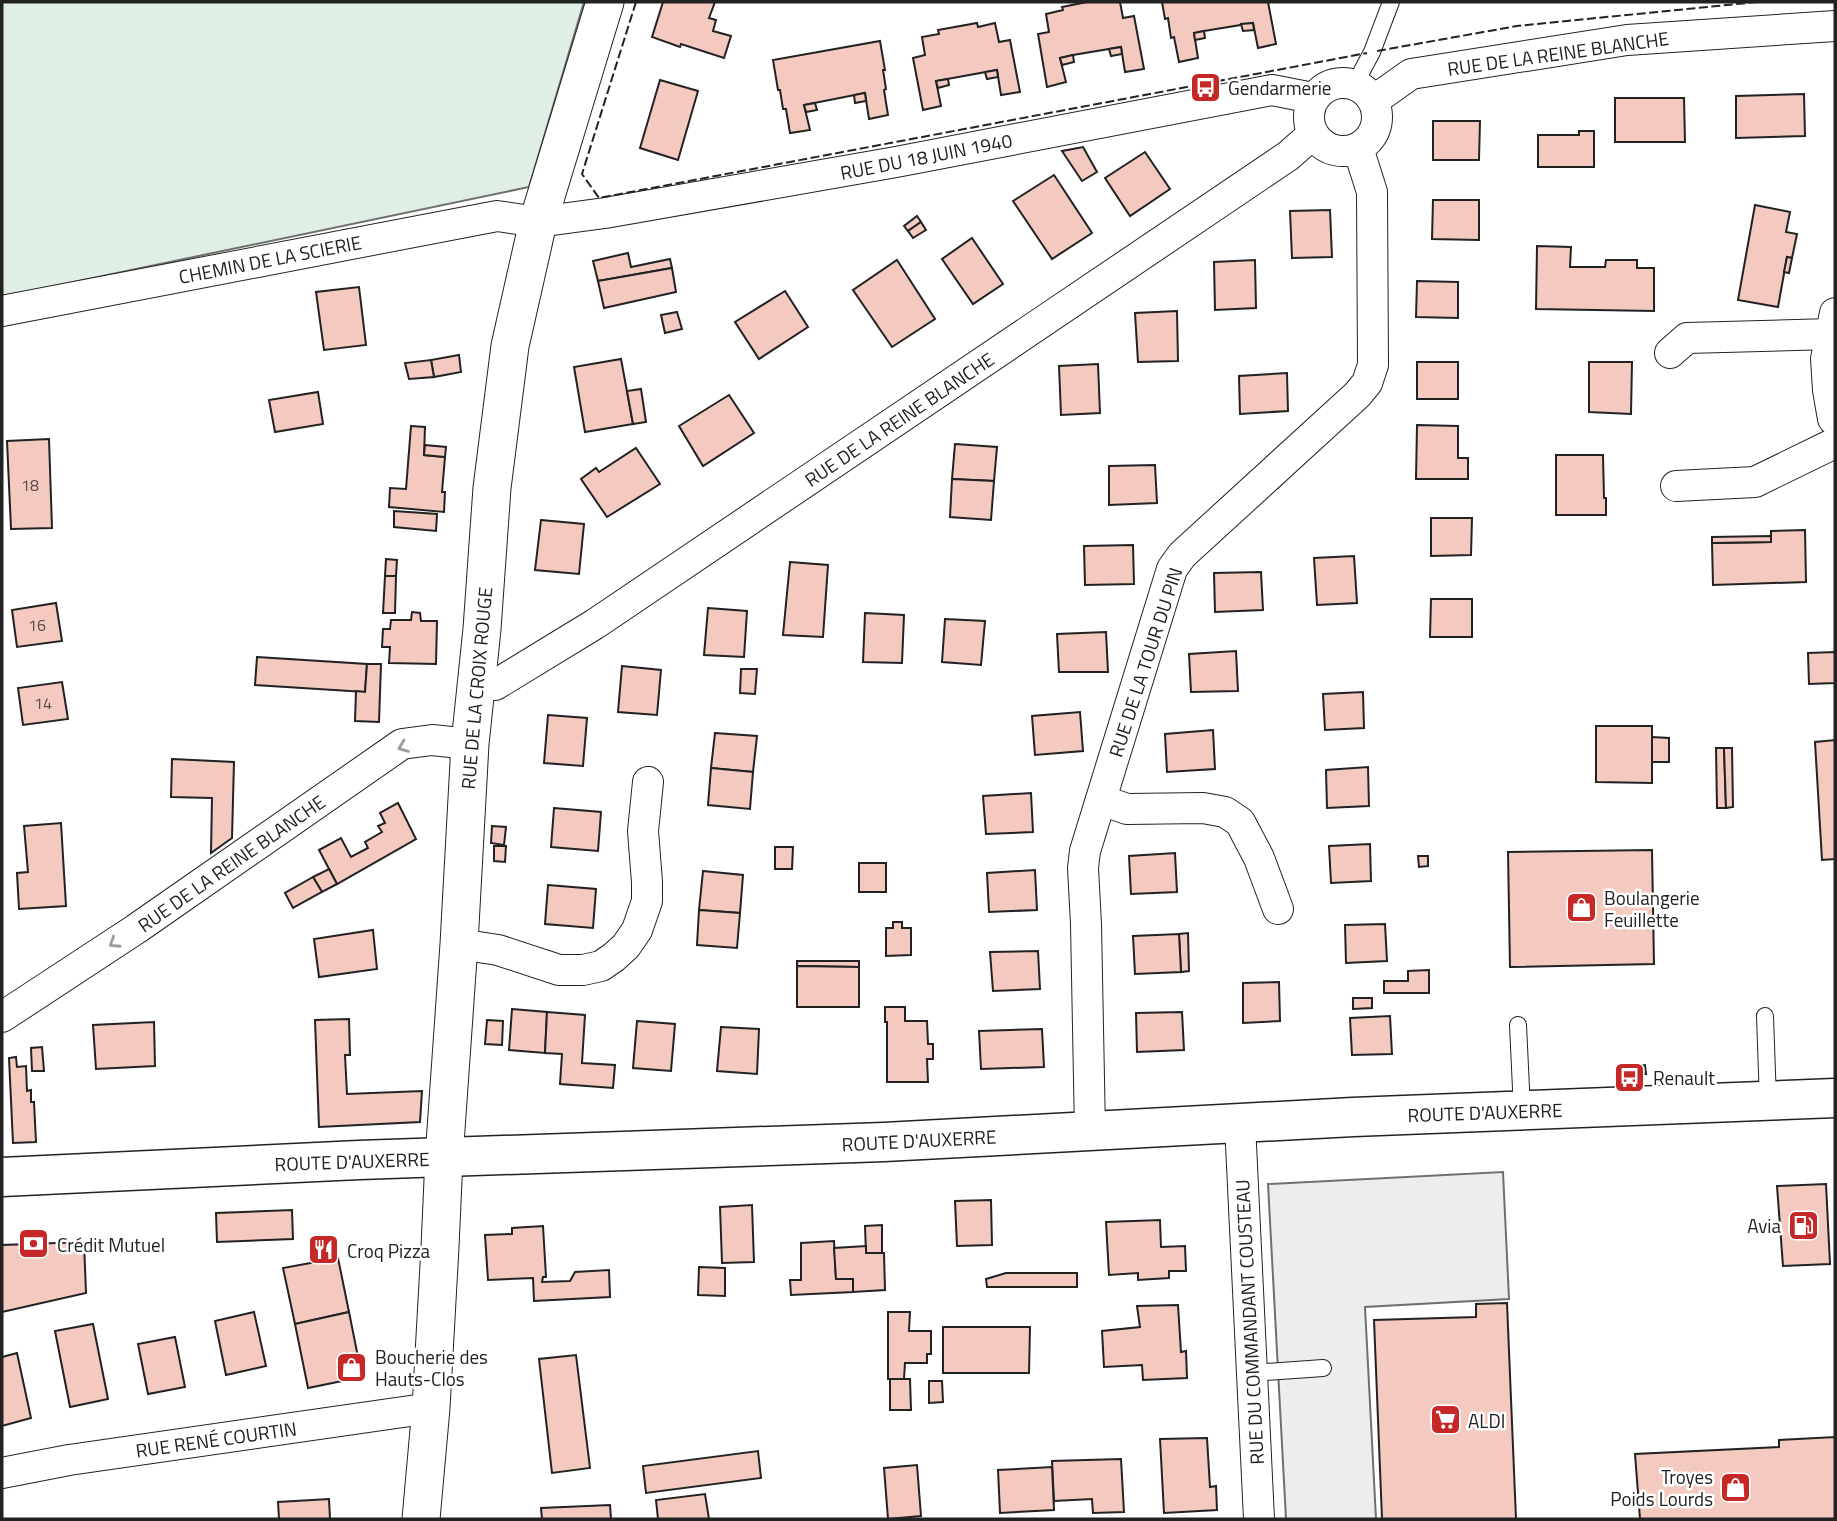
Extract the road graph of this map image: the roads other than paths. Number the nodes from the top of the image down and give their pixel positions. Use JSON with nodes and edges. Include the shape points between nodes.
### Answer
{"nodes":[{"id":1,"x":605,"y":2,"type":"edge"},
{"id":2,"x":1391,"y":2,"type":"edge"},
{"id":3,"x":1835,"y":26,"type":"edge"},
{"id":4,"x":1364,"y":93,"type":"junction"},
{"id":5,"x":1313,"y":98,"type":"junction"},
{"id":6,"x":1313,"y":134,"type":"junction"},
{"id":7,"x":1358,"y":148,"type":"junction"},
{"id":8,"x":538,"y":222,"type":"junction"},
{"id":9,"x":2,"y":311,"type":"edge"},
{"id":10,"x":1833,"y":323,"type":"edge"},
{"id":11,"x":1670,"y":353,"type":"dead end"},
{"id":12,"x":1835,"y":421,"type":"edge"},
{"id":13,"x":1835,"y":443,"type":"edge"},
{"id":14,"x":1676,"y":486,"type":"dead end"},
{"id":15,"x":476,"y":685,"type":"junction"},
{"id":16,"x":470,"y":744,"type":"junction"},
{"id":17,"x":648,"y":782,"type":"dead end"},
{"id":18,"x":1101,"y":800,"type":"junction"},
{"id":19,"x":1279,"y":909,"type":"dead end"},
{"id":20,"x":459,"y":944,"type":"junction"},
{"id":21,"x":1765,"y":1016,"type":"dead end"},
{"id":22,"x":2,"y":1017,"type":"edge"},
{"id":23,"x":1518,"y":1026,"type":"dead end"},
{"id":24,"x":1835,"y":1098,"type":"edge"},
{"id":25,"x":1768,"y":1101,"type":"junction"},
{"id":26,"x":1522,"y":1111,"type":"junction"},
{"id":27,"x":1240,"y":1124,"type":"junction"},
{"id":28,"x":1090,"y":1131,"type":"junction"},
{"id":29,"x":444,"y":1158,"type":"junction"},
{"id":30,"x":2,"y":1177,"type":"edge"},
{"id":31,"x":1322,"y":1368,"type":"dead end"},
{"id":32,"x":1251,"y":1373,"type":"junction"},
{"id":33,"x":431,"y":1408,"type":"junction"},
{"id":34,"x":2,"y":1473,"type":"edge"},
{"id":35,"x":421,"y":1519,"type":"edge"},
{"id":36,"x":1259,"y":1519,"type":"edge"}],
"edges":[{"from":1,"to":8,"type":"street","name":"RUE DE LA CROIX ROUGE"},
{"from":2,"to":4,"type":"lane","via":[[1372,52]]},
{"from":3,"to":4,"type":"street","name":"RUE DE LA REINE BLANCHE","via":[[1627,40],[1411,74]]},
{"from":4,"to":5,"type":"street","via":[[1343,82],[1321,89]]},
{"from":4,"to":7,"type":"street","via":[[1377,111],[1377,122]]},
{"from":5,"to":6,"type":"street","via":[[1308,118]]},
{"from":5,"to":8,"type":"street","name":"RUE DU 18 JUIN 1940","via":[[1272,90],[896,162]]},
{"from":6,"to":7,"type":"street","via":[[1328,148]]},
{"from":6,"to":15,"type":"street","name":"RUE DE LA REINE BLANCHE","via":[[1288,156],[595,624],[495,685]]},
{"from":7,"to":18,"type":"street","name":"RUE DE LA TOUR DU PIN","via":[[1372,192],[1373,365],[1367,383],[1172,569]]},
{"from":8,"to":9,"type":"street","name":"CHEMIN DE LA SCIERIE","via":[[497,216]]},
{"from":8,"to":15,"type":"street","name":"RUE DE LA CROIX ROUGE","via":[[510,346],[492,488]]},
{"from":10,"to":11,"type":"street","via":[[1687,338]]},
{"from":10,"to":12,"type":"street","via":[[1826,359]]},
{"from":13,"to":14,"type":"street","via":[[1755,482]]},
{"from":15,"to":16,"type":"street","name":"RUE DE LA CROIX ROUGE"},
{"from":16,"to":20,"type":"street","name":"RUE DE LA CROIX ROUGE"},
{"from":16,"to":22,"type":"street","name":"RUE DE LA REINE BLANCHE","one_way":true,"via":[[432,740],[402,744]]},
{"from":17,"to":20,"type":"street","via":[[643,831],[647,901],[637,930],[614,957],[601,966],[559,970],[498,950]]},
{"from":18,"to":19,"type":"street","via":[[1128,808],[1225,812],[1240,822]]},
{"from":18,"to":28,"type":"street","name":"RUE DE LA TOUR DU PIN","via":[[1083,868]]},
{"from":20,"to":29,"type":"street","name":"RUE DE LA CROIX ROUGE"},
{"from":21,"to":25,"type":"lane"},
{"from":23,"to":26,"type":"lane"},
{"from":24,"to":25,"type":"main road","name":"ROUTE D'AUXERRE"},
{"from":25,"to":26,"type":"main road","name":"ROUTE D'AUXERRE"},
{"from":26,"to":27,"type":"main road","name":"ROUTE D'AUXERRE"},
{"from":27,"to":28,"type":"main road","name":"ROUTE D'AUXERRE"},
{"from":27,"to":32,"type":"street","name":"RUE DU COMMANDANT COUSTEAU"},
{"from":28,"to":29,"type":"main road","name":"ROUTE D'AUXERRE"},
{"from":29,"to":30,"type":"main road","name":"ROUTE D'AUXERRE"},
{"from":29,"to":33,"type":"street","name":"RUE DE LA CROIX ROUGE"},
{"from":31,"to":32,"type":"lane"},
{"from":32,"to":36,"type":"street","name":"RUE DU COMMANDANT COUSTEAU"},
{"from":33,"to":34,"type":"street","name":"RUE RENÉ COURTIN"},
{"from":33,"to":35,"type":"street","name":"RUE DE LA CROIX ROUGE"}]}
